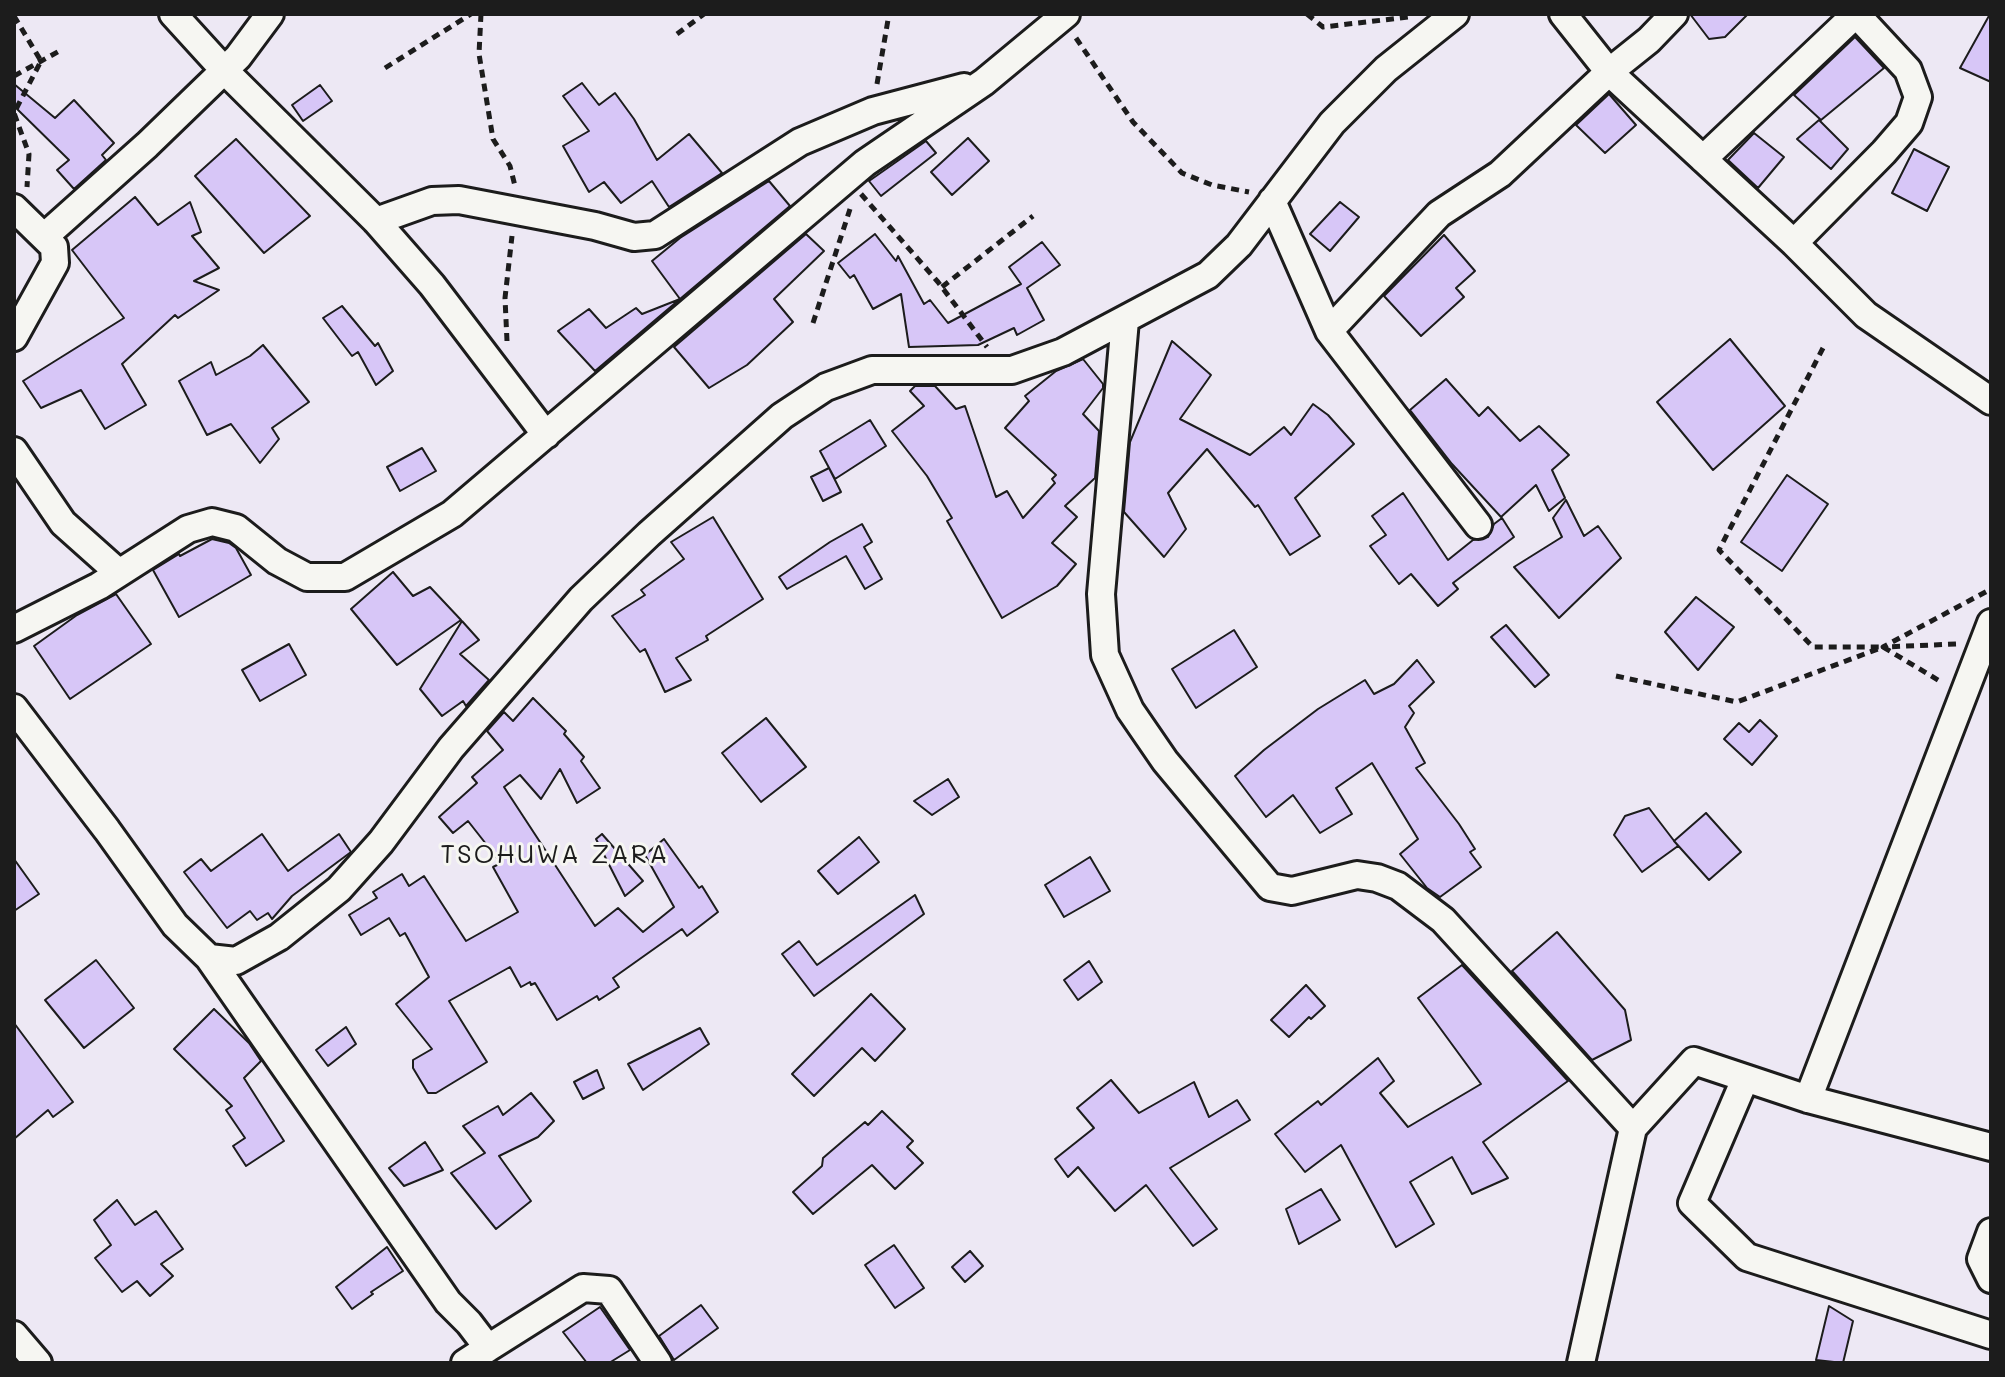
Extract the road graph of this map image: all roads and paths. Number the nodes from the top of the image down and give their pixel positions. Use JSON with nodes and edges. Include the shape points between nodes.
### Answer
{"nodes":[{"id":1,"x":173,"y":14,"type":"edge"},
{"id":2,"x":270,"y":14,"type":"edge"},
{"id":3,"x":471,"y":14,"type":"edge"},
{"id":4,"x":704,"y":14,"type":"edge"},
{"id":5,"x":1307,"y":14,"type":"edge"},
{"id":6,"x":1455,"y":14,"type":"edge"},
{"id":7,"x":1563,"y":14,"type":"edge"},
{"id":8,"x":1674,"y":14,"type":"edge"},
{"id":9,"x":1856,"y":14,"type":"edge"},
{"id":10,"x":14,"y":16,"type":"edge"},
{"id":11,"x":1064,"y":16,"type":"edge"},
{"id":12,"x":1418,"y":16,"type":"edge"},
{"id":13,"x":677,"y":34,"type":"dead end"},
{"id":14,"x":63,"y":49,"type":"dead end"},
{"id":15,"x":41,"y":61,"type":"junction"},
{"id":16,"x":385,"y":68,"type":"dead end"},
{"id":17,"x":224,"y":70,"type":"junction"},
{"id":18,"x":1609,"y":72,"type":"junction"},
{"id":19,"x":14,"y":76,"type":"edge"},
{"id":20,"x":984,"y":82,"type":"junction"},
{"id":21,"x":1703,"y":159,"type":"junction"},
{"id":22,"x":1272,"y":201,"type":"junction"},
{"id":23,"x":17,"y":213,"type":"edge"},
{"id":24,"x":1033,"y":216,"type":"dead end"},
{"id":25,"x":376,"y":221,"type":"junction"},
{"id":26,"x":44,"y":237,"type":"junction"},
{"id":27,"x":1794,"y":243,"type":"junction"},
{"id":28,"x":942,"y":287,"type":"junction"},
{"id":29,"x":1125,"y":320,"type":"junction"},
{"id":30,"x":813,"y":323,"type":"dead end"},
{"id":31,"x":1329,"y":331,"type":"junction"},
{"id":32,"x":14,"y":337,"type":"edge"},
{"id":33,"x":1823,"y":348,"type":"dead end"},
{"id":34,"x":1003,"y":370,"type":"junction"},
{"id":35,"x":1991,"y":401,"type":"edge"},
{"id":36,"x":546,"y":435,"type":"junction"},
{"id":37,"x":14,"y":451,"type":"edge"},
{"id":38,"x":1478,"y":525,"type":"dead end"},
{"id":39,"x":119,"y":573,"type":"junction"},
{"id":40,"x":1991,"y":589,"type":"edge"},
{"id":41,"x":1991,"y":623,"type":"edge"},
{"id":42,"x":14,"y":629,"type":"edge"},
{"id":43,"x":1961,"y":643,"type":"dead end"},
{"id":44,"x":1883,"y":647,"type":"junction"},
{"id":45,"x":1616,"y":676,"type":"dead end"},
{"id":46,"x":1954,"y":690,"type":"dead end"},
{"id":47,"x":14,"y":708,"type":"edge"},
{"id":48,"x":209,"y":958,"type":"junction"},
{"id":49,"x":1745,"y":1079,"type":"junction"},
{"id":50,"x":1808,"y":1099,"type":"junction"},
{"id":51,"x":1633,"y":1128,"type":"junction"},
{"id":52,"x":1991,"y":1147,"type":"edge"},
{"id":53,"x":1991,"y":1232,"type":"edge"},
{"id":54,"x":1991,"y":1279,"type":"edge"},
{"id":55,"x":14,"y":1335,"type":"edge"},
{"id":56,"x":1991,"y":1335,"type":"edge"},
{"id":57,"x":488,"y":1348,"type":"junction"},
{"id":58,"x":38,"y":1363,"type":"edge"},
{"id":59,"x":465,"y":1363,"type":"edge"},
{"id":60,"x":658,"y":1363,"type":"edge"},
{"id":61,"x":1581,"y":1363,"type":"edge"}],
"edges":[{"from":1,"to":17,"type":"street"},
{"from":2,"to":17,"type":"street"},
{"from":3,"to":16,"type":"path"},
{"from":4,"to":13,"type":"path"},
{"from":5,"to":12,"type":"path","via":[[1323,27]]},
{"from":6,"to":22,"type":"street","via":[[1386,69],[1332,123]]},
{"from":7,"to":18,"type":"street"},
{"from":8,"to":18,"type":"street"},
{"from":9,"to":21,"type":"street"},
{"from":9,"to":27,"type":"street","via":[[1908,70],[1918,97],[1909,123]]},
{"from":10,"to":15,"type":"path"},
{"from":11,"to":20,"type":"street"},
{"from":11,"to":22,"type":"path","via":[[1133,122],[1182,173]]},
{"from":14,"to":15,"type":"path"},
{"from":15,"to":19,"type":"path"},
{"from":15,"to":23,"type":"path","via":[[14,113],[29,154]]},
{"from":17,"to":25,"type":"street"},
{"from":17,"to":26,"type":"street"},
{"from":18,"to":21,"type":"street"},
{"from":18,"to":31,"type":"street","via":[[1500,174],[1439,214]]},
{"from":20,"to":25,"type":"street","via":[[873,111],[800,142],[655,235],[634,237],[459,200],[432,201]]},
{"from":20,"to":36,"type":"street","via":[[865,163]]},
{"from":21,"to":27,"type":"street"},
{"from":22,"to":29,"type":"street","via":[[1208,275]]},
{"from":22,"to":31,"type":"street"},
{"from":23,"to":26,"type":"street"},
{"from":24,"to":28,"type":"path"},
{"from":25,"to":36,"type":"street","via":[[432,285]]},
{"from":26,"to":32,"type":"street","via":[[54,247],[55,263]]},
{"from":27,"to":35,"type":"street","via":[[1866,315]]},
{"from":28,"to":30,"type":"path","via":[[857,189]]},
{"from":28,"to":34,"type":"path"},
{"from":29,"to":34,"type":"street","via":[[1063,352]]},
{"from":29,"to":51,"type":"street","via":[[1101,594],[1105,655],[1130,710],[1165,761],[1270,887],[1292,891],[1357,875],[1398,886],[1443,920]]},
{"from":31,"to":38,"type":"street"},
{"from":33,"to":44,"type":"path","via":[[1719,550],[1813,647]]},
{"from":34,"to":48,"type":"street","via":[[872,370],[826,387],[782,416],[581,599],[451,748],[339,889],[279,937],[236,961]]},
{"from":36,"to":39,"type":"street","via":[[452,514],[345,577],[307,577],[236,528],[212,522],[188,529]]},
{"from":37,"to":39,"type":"street","via":[[63,523]]},
{"from":39,"to":42,"type":"street"},
{"from":40,"to":44,"type":"path"},
{"from":41,"to":50,"type":"street"},
{"from":43,"to":44,"type":"path"},
{"from":44,"to":45,"type":"path","via":[[1737,702]]},
{"from":44,"to":46,"type":"path"},
{"from":47,"to":48,"type":"street","via":[[166,914]]},
{"from":48,"to":57,"type":"street","via":[[448,1302]]},
{"from":49,"to":50,"type":"street"},
{"from":49,"to":51,"type":"street","via":[[1694,1061]]},
{"from":49,"to":56,"type":"street","via":[[1692,1203],[1747,1257]]},
{"from":50,"to":52,"type":"street"},
{"from":51,"to":61,"type":"street"},
{"from":53,"to":54,"type":"street","via":[[1981,1259]]},
{"from":55,"to":58,"type":"street"},
{"from":57,"to":59,"type":"street"},
{"from":57,"to":60,"type":"street","via":[[583,1288],[609,1290]]}]}
